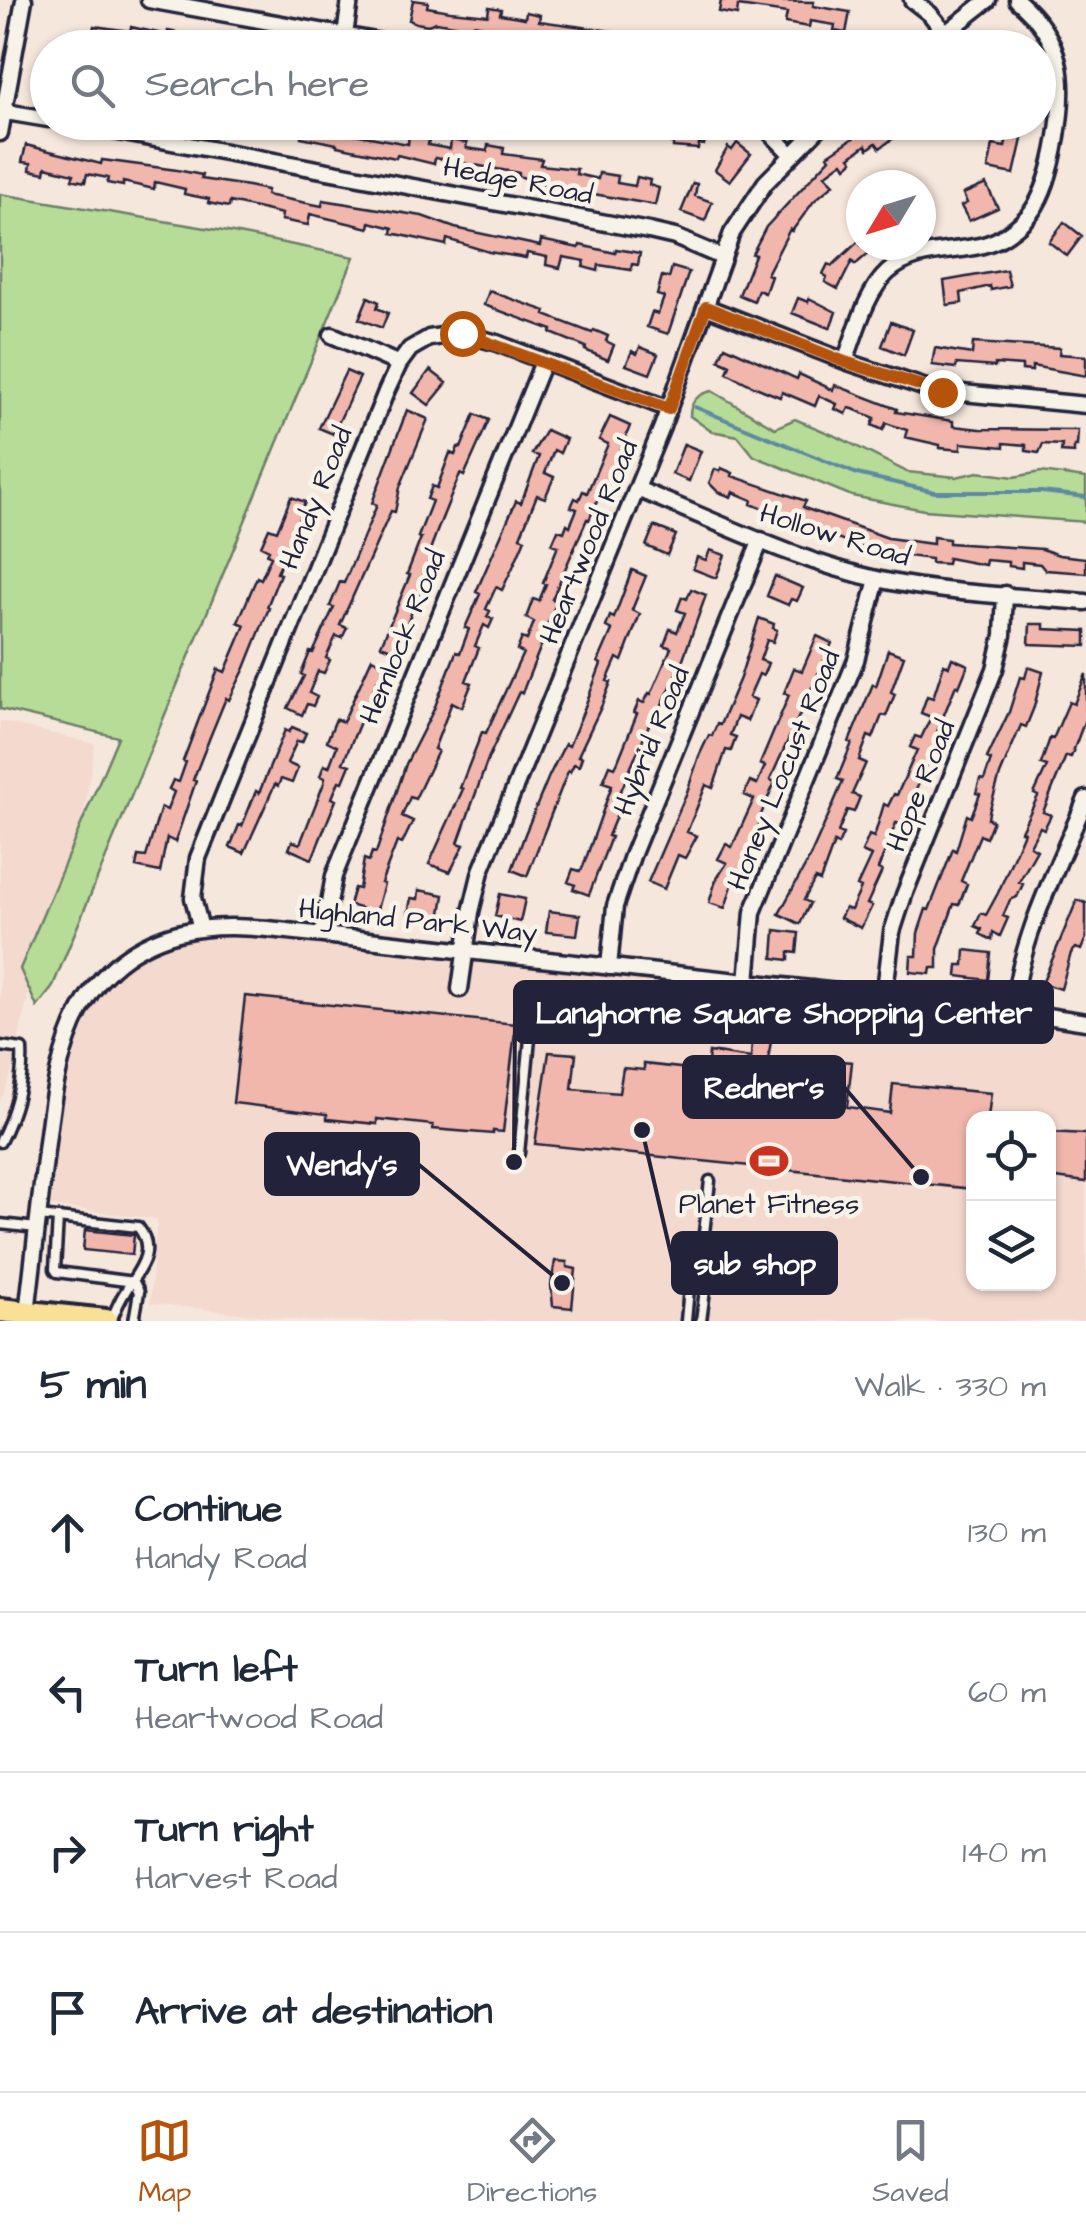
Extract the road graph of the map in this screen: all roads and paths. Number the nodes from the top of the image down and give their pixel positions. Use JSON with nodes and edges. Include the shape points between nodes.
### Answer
{"nodes":[{"id":1,"x":24,"y":0,"type":"edge"},
{"id":2,"x":149,"y":0,"type":"edge"},
{"id":3,"x":350,"y":0,"type":"edge"},
{"id":4,"x":912,"y":0,"type":"edge"},
{"id":5,"x":988,"y":0,"type":"edge"},
{"id":6,"x":1017,"y":0,"type":"edge"},
{"id":7,"x":316,"y":30,"type":"edge"},
{"id":8,"x":345,"y":30,"type":"edge"},
{"id":9,"x":943,"y":30,"type":"edge"},
{"id":10,"x":951,"y":30,"type":"edge"},
{"id":11,"x":1044,"y":30,"type":"edge"},
{"id":12,"x":1056,"y":57,"type":"edge"},
{"id":13,"x":2,"y":111,"type":"edge"},
{"id":14,"x":30,"y":116,"type":"edge"},
{"id":15,"x":0,"y":133,"type":"edge"},
{"id":16,"x":1056,"y":134,"type":"edge"},
{"id":17,"x":161,"y":140,"type":"edge"},
{"id":18,"x":777,"y":140,"type":"edge"},
{"id":19,"x":806,"y":140,"type":"edge"},
{"id":20,"x":1054,"y":140,"type":"edge"},
{"id":21,"x":791,"y":154,"type":"junction"},
{"id":22,"x":722,"y":257,"type":"junction"},
{"id":23,"x":706,"y":307,"type":"junction"},
{"id":24,"x":332,"y":335,"type":"dead end"},
{"id":25,"x":542,"y":362,"type":"junction"},
{"id":26,"x":845,"y":362,"type":"junction"},
{"id":27,"x":399,"y":364,"type":"junction"},
{"id":28,"x":1086,"y":405,"type":"edge"},
{"id":29,"x":669,"y":409,"type":"junction"},
{"id":30,"x":637,"y":489,"type":"junction"},
{"id":31,"x":760,"y":540,"type":"junction"},
{"id":32,"x":877,"y":579,"type":"junction"},
{"id":33,"x":1005,"y":594,"type":"junction"},
{"id":34,"x":1086,"y":602,"type":"edge"},
{"id":35,"x":1086,"y":799,"type":"edge"},
{"id":36,"x":201,"y":929,"type":"junction"},
{"id":37,"x":323,"y":935,"type":"junction"},
{"id":38,"x":466,"y":951,"type":"junction"},
{"id":39,"x":609,"y":966,"type":"junction"},
{"id":40,"x":747,"y":982,"type":"junction"},
{"id":41,"x":460,"y":989,"type":"dead end"},
{"id":42,"x":813,"y":990,"type":"junction"},
{"id":43,"x":534,"y":996,"type":"dead end"},
{"id":44,"x":884,"y":998,"type":"junction"},
{"id":45,"x":1014,"y":1012,"type":"junction"},
{"id":46,"x":1086,"y":1022,"type":"edge"},
{"id":47,"x":808,"y":1030,"type":"dead end"},
{"id":48,"x":0,"y":1046,"type":"edge"},
{"id":49,"x":0,"y":1142,"type":"edge"},
{"id":50,"x":519,"y":1153,"type":"dead end"},
{"id":51,"x":710,"y":1181,"type":"dead end"},
{"id":52,"x":62,"y":1218,"type":"junction"},
{"id":53,"x":38,"y":1222,"type":"junction"},
{"id":54,"x":0,"y":1224,"type":"edge"},
{"id":55,"x":699,"y":1276,"type":"junction"},
{"id":56,"x":134,"y":1282,"type":"junction"},
{"id":57,"x":0,"y":1310,"type":"edge"},
{"id":58,"x":27,"y":1312,"type":"junction"},
{"id":59,"x":108,"y":1321,"type":"edge"},
{"id":60,"x":134,"y":1321,"type":"edge"},
{"id":61,"x":686,"y":1321,"type":"edge"},
{"id":62,"x":701,"y":1321,"type":"edge"}],
"edges":[{"from":1,"to":13,"type":"street"},
{"from":2,"to":7,"type":"street"},
{"from":3,"to":8,"type":"street"},
{"from":4,"to":9,"type":"street"},
{"from":5,"to":10,"type":"street"},
{"from":6,"to":11,"type":"street"},
{"from":12,"to":16,"type":"street"},
{"from":13,"to":14,"type":"street"},
{"from":13,"to":15,"type":"street"},
{"from":17,"to":22,"type":"street","name":"Hedge Road","via":[[649,231]]},
{"from":18,"to":21,"type":"street"},
{"from":19,"to":21,"type":"street","name":"Heartwood Road"},
{"from":20,"to":26,"type":"street","via":[[1040,198],[1026,218],[998,239],[918,255],[891,270],[877,286]]},
{"from":21,"to":22,"type":"street","name":"Heartwood Road","via":[[742,215]]},
{"from":22,"to":23,"type":"street","name":"Heartwood Road"},
{"from":23,"to":26,"type":"street"},
{"from":23,"to":29,"type":"street","name":"Heartwood Road"},
{"from":24,"to":27,"type":"street"},
{"from":25,"to":27,"type":"street","via":[[450,333],[418,344]]},
{"from":25,"to":29,"type":"street"},
{"from":25,"to":37,"type":"street","name":"Hemlock Road","via":[[340,860]]},
{"from":26,"to":28,"type":"street","via":[[932,390]]},
{"from":27,"to":36,"type":"street","name":"Handy Road","via":[[198,858],[193,898]]},
{"from":29,"to":30,"type":"street","name":"Heartwood Road"},
{"from":30,"to":31,"type":"street","name":"Hollow Road"},
{"from":30,"to":38,"type":"street","name":"Heartwood Road","via":[[481,871]]},
{"from":31,"to":32,"type":"street","name":"Hollow Road"},
{"from":31,"to":39,"type":"street","name":"Hybrid Road","via":[[626,873]]},
{"from":32,"to":33,"type":"street","name":"Hollow Road"},
{"from":32,"to":40,"type":"street","name":"Honey Locust Road","via":[[856,660],[753,912]]},
{"from":33,"to":34,"type":"street","name":"Hollow Road"},
{"from":33,"to":44,"type":"street","name":"Hope Road","via":[[1000,653],[892,932]]},
{"from":35,"to":45,"type":"street","via":[[1029,938]]},
{"from":36,"to":37,"type":"street","name":"Highland Park Way"},
{"from":36,"to":53,"type":"street","name":"Highland Park Way","via":[[134,953],[103,979],[75,1017],[56,1068]]},
{"from":37,"to":38,"type":"street","name":"Highland Park Way"},
{"from":38,"to":39,"type":"street","name":"Highland Park Way"},
{"from":38,"to":41,"type":"street","name":"Heartwood Road"},
{"from":39,"to":40,"type":"street","name":"Highland Park Way"},
{"from":40,"to":42,"type":"street","name":"Highland Park Way"},
{"from":42,"to":44,"type":"street","name":"Highland Park Way"},
{"from":42,"to":47,"type":"street"},
{"from":43,"to":50,"type":"lane"},
{"from":44,"to":45,"type":"street","name":"Highland Park Way"},
{"from":45,"to":46,"type":"street","name":"Highland Park Way"},
{"from":48,"to":49,"type":"lane","via":[[22,1049],[23,1070]]},
{"from":51,"to":55,"type":"lane"},
{"from":52,"to":53,"type":"lane"},
{"from":52,"to":56,"type":"lane","via":[[54,1269]]},
{"from":52,"to":56,"type":"lane","via":[[138,1227],[146,1248]]},
{"from":53,"to":54,"type":"lane"},
{"from":53,"to":58,"type":"street","name":"Highland Park Way"},
{"from":55,"to":61,"type":"lane","via":[[690,1288]]},
{"from":55,"to":62,"type":"lane","via":[[705,1290]]},
{"from":56,"to":59,"type":"lane"},
{"from":56,"to":60,"type":"lane"},
{"from":57,"to":58,"type":"main road"},
{"from":58,"to":59,"type":"main road"}]}
